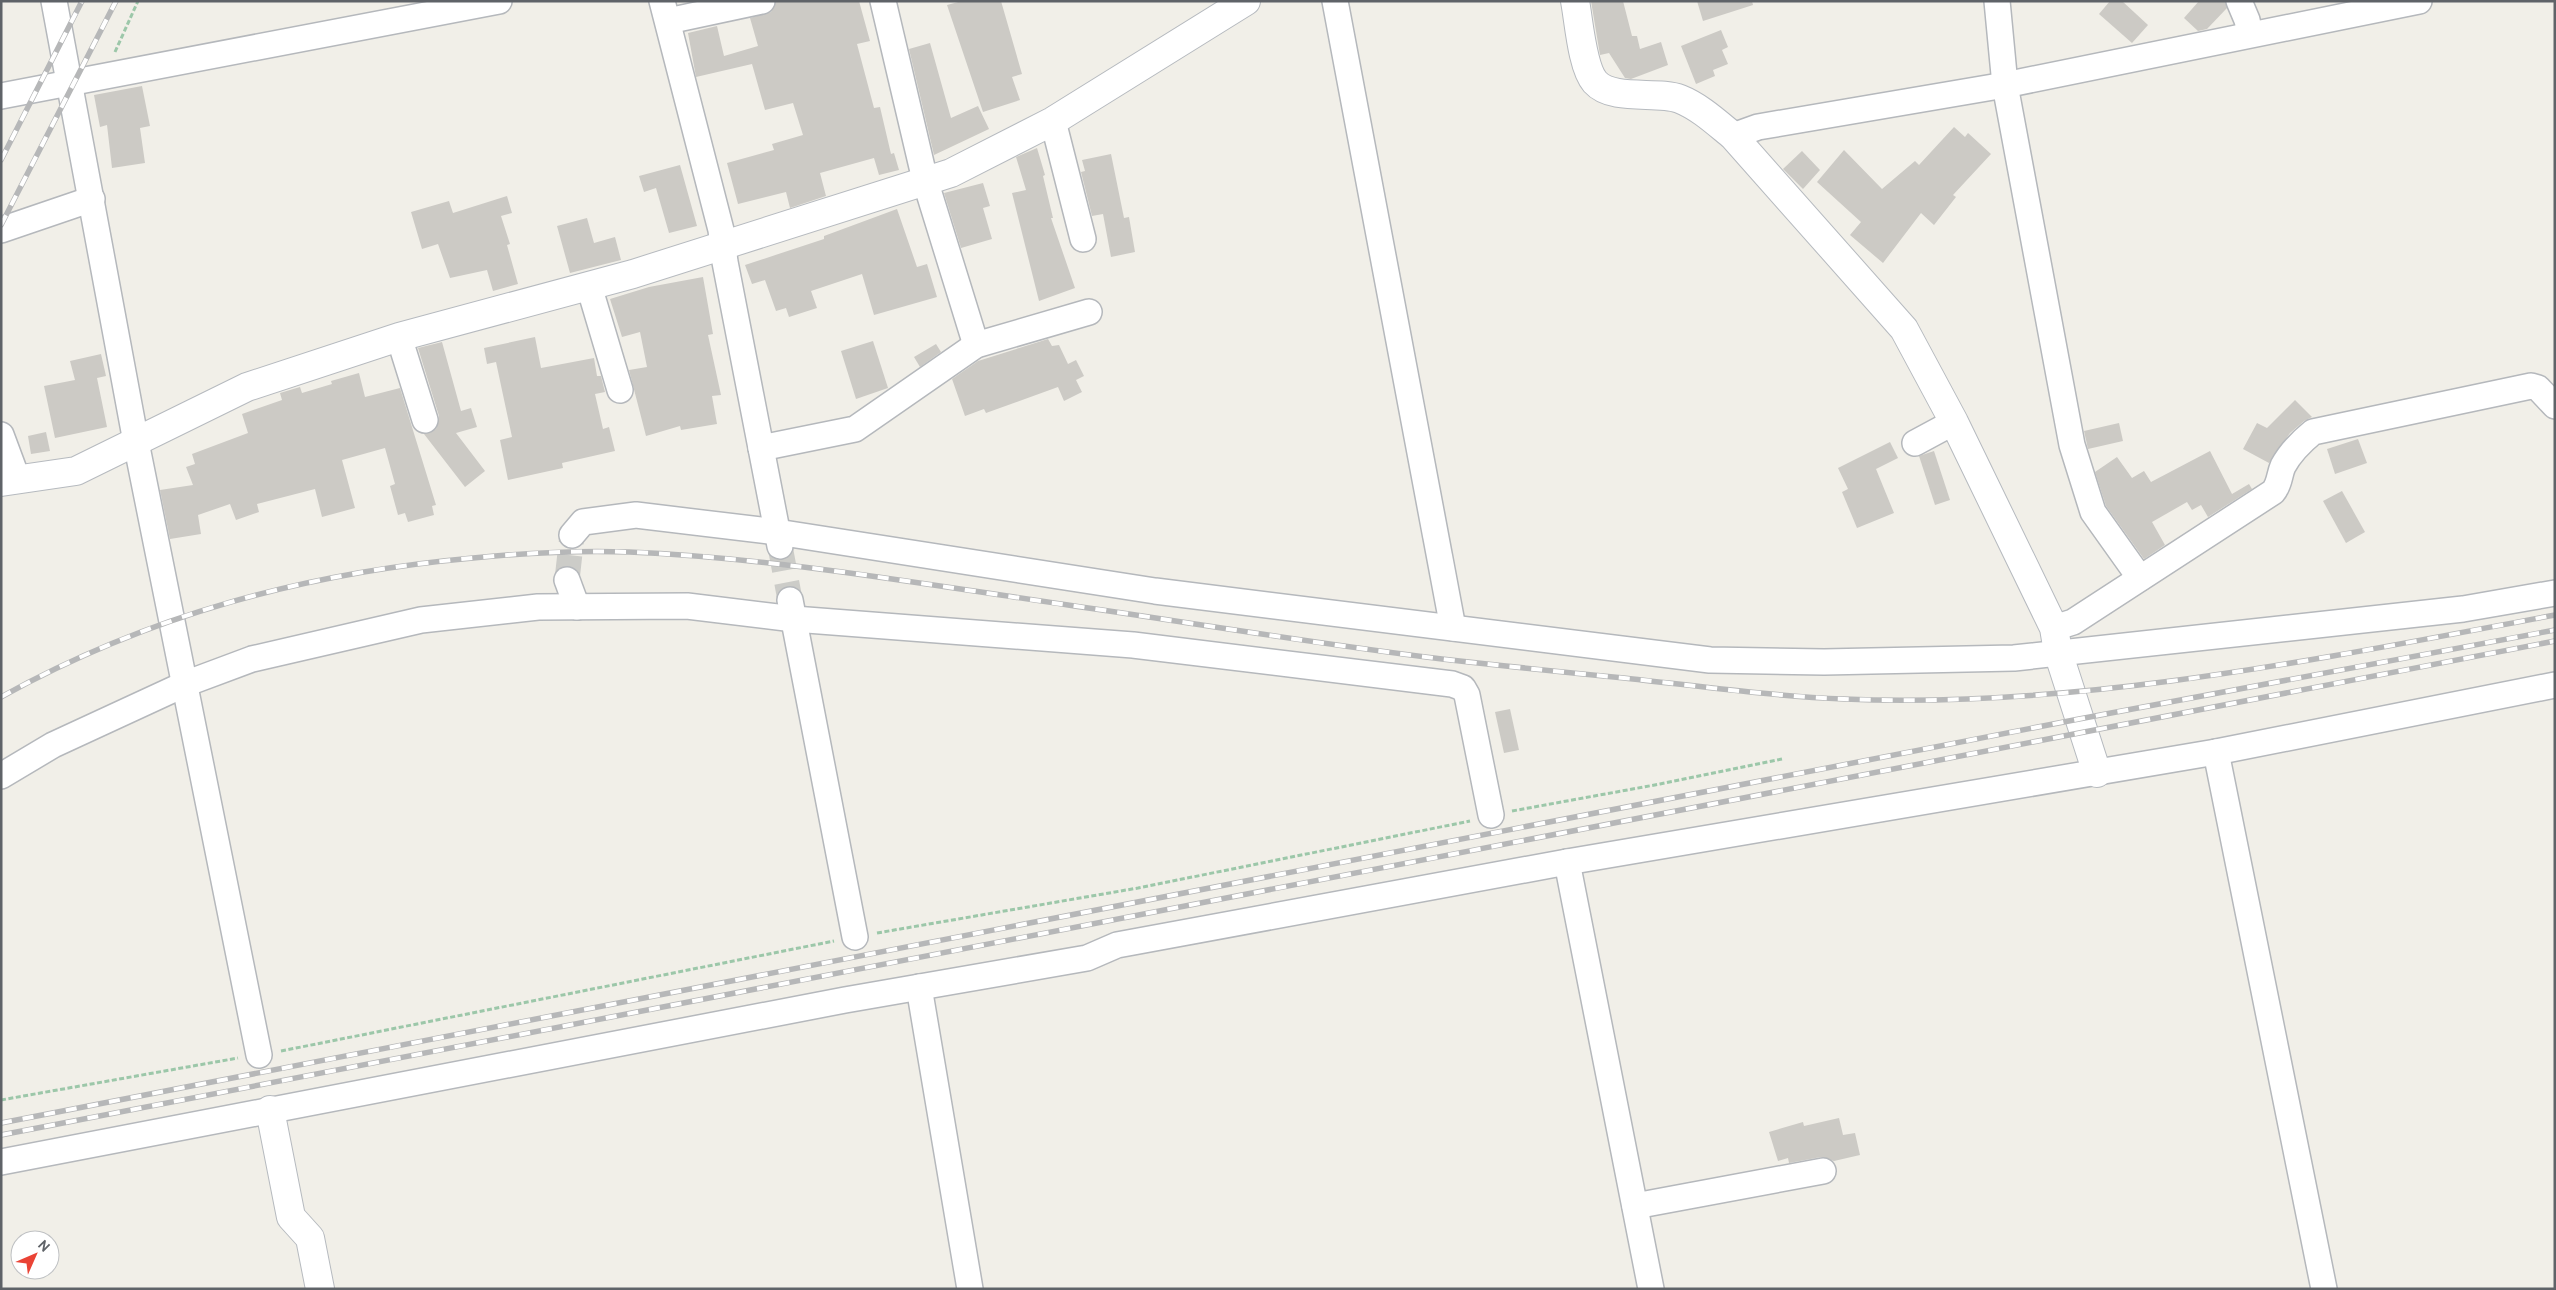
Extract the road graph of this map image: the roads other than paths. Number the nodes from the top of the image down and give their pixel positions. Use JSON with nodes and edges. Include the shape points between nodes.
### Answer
{"nodes":[{"id":1,"x":54,"y":1,"type":"edge"},
{"id":2,"x":499,"y":1,"type":"edge"},
{"id":3,"x":762,"y":1,"type":"edge"},
{"id":4,"x":883,"y":1,"type":"edge"},
{"id":5,"x":1246,"y":1,"type":"edge"},
{"id":6,"x":1335,"y":1,"type":"edge"},
{"id":7,"x":1575,"y":1,"type":"edge"},
{"id":8,"x":1997,"y":1,"type":"edge"},
{"id":9,"x":2239,"y":1,"type":"edge"},
{"id":10,"x":2419,"y":1,"type":"edge"},
{"id":11,"x":665,"y":11,"type":"edge"},
{"id":12,"x":2250,"y":34,"type":"junction"},
{"id":13,"x":71,"y":83,"type":"junction"},
{"id":14,"x":2005,"y":84,"type":"junction"},
{"id":15,"x":1,"y":96,"type":"edge"},
{"id":16,"x":1053,"y":121,"type":"junction"},
{"id":17,"x":1733,"y":136,"type":"junction"},
{"id":18,"x":925,"y":180,"type":"junction"},
{"id":19,"x":92,"y":199,"type":"junction"},
{"id":20,"x":1,"y":230,"type":"edge"},
{"id":21,"x":1083,"y":239,"type":"dead end"},
{"id":22,"x":724,"y":246,"type":"junction"},
{"id":23,"x":589,"y":286,"type":"junction"},
{"id":24,"x":1089,"y":312,"type":"dead end"},
{"id":25,"x":399,"y":337,"type":"junction"},
{"id":26,"x":976,"y":345,"type":"junction"},
{"id":27,"x":620,"y":390,"type":"dead end"},
{"id":28,"x":2555,"y":406,"type":"edge"},
{"id":29,"x":425,"y":420,"type":"dead end"},
{"id":30,"x":1954,"y":422,"type":"junction"},
{"id":31,"x":1,"y":435,"type":"edge"},
{"id":32,"x":136,"y":442,"type":"junction"},
{"id":33,"x":1915,"y":443,"type":"dead end"},
{"id":34,"x":761,"y":448,"type":"junction"},
{"id":35,"x":9,"y":480,"type":"edge"},
{"id":36,"x":572,"y":535,"type":"dead end"},
{"id":37,"x":779,"y":539,"type":"junction"},
{"id":38,"x":2140,"y":578,"type":"junction"},
{"id":39,"x":567,"y":580,"type":"tunnel mouth"},
{"id":40,"x":2555,"y":593,"type":"edge"},
{"id":41,"x":577,"y":607,"type":"junction"},
{"id":42,"x":792,"y":610,"type":"junction"},
{"id":43,"x":1453,"y":628,"type":"junction"},
{"id":44,"x":2056,"y":640,"type":"junction"},
{"id":45,"x":185,"y":684,"type":"junction"},
{"id":46,"x":2555,"y":685,"type":"edge"},
{"id":47,"x":2216,"y":752,"type":"junction"},
{"id":48,"x":2097,"y":773,"type":"junction"},
{"id":49,"x":1,"y":776,"type":"edge"},
{"id":50,"x":1490,"y":814,"type":"road end"},
{"id":51,"x":1567,"y":862,"type":"junction"},
{"id":52,"x":855,"y":937,"type":"road end"},
{"id":53,"x":919,"y":988,"type":"junction"},
{"id":54,"x":260,"y":1055,"type":"road end"},
{"id":55,"x":270,"y":1110,"type":"junction"},
{"id":56,"x":1,"y":1162,"type":"edge"},
{"id":57,"x":1823,"y":1171,"type":"dead end"},
{"id":58,"x":1635,"y":1206,"type":"junction"},
{"id":59,"x":320,"y":1289,"type":"edge"},
{"id":60,"x":970,"y":1289,"type":"edge"},
{"id":61,"x":1651,"y":1289,"type":"edge"},
{"id":62,"x":2324,"y":1289,"type":"edge"}],
"edges":[{"from":1,"to":13,"type":"street"},
{"from":2,"to":13,"type":"street"},
{"from":3,"to":11,"type":"street"},
{"from":4,"to":18,"type":"street"},
{"from":5,"to":16,"type":"street"},
{"from":6,"to":43,"type":"street"},
{"from":7,"to":17,"type":"street","via":[[1586,62],[1596,83],[1614,92],[1679,98],[1704,112]]},
{"from":8,"to":14,"type":"street"},
{"from":9,"to":12,"type":"street","via":[[2248,20]]},
{"from":10,"to":12,"type":"street"},
{"from":11,"to":22,"type":"street"},
{"from":12,"to":14,"type":"street"},
{"from":13,"to":15,"type":"street"},
{"from":13,"to":19,"type":"street"},
{"from":14,"to":17,"type":"street","via":[[1758,127]]},
{"from":14,"to":38,"type":"street","via":[[2072,445],[2093,512]]},
{"from":16,"to":18,"type":"street","via":[[951,173]]},
{"from":16,"to":21,"type":"street"},
{"from":17,"to":30,"type":"street","via":[[1904,329]]},
{"from":18,"to":22,"type":"street"},
{"from":18,"to":26,"type":"street"},
{"from":19,"to":20,"type":"street"},
{"from":19,"to":32,"type":"street"},
{"from":22,"to":23,"type":"street"},
{"from":22,"to":34,"type":"street"},
{"from":23,"to":25,"type":"street"},
{"from":23,"to":27,"type":"street"},
{"from":24,"to":26,"type":"street"},
{"from":25,"to":29,"type":"street"},
{"from":25,"to":32,"type":"street","via":[[247,387]]},
{"from":26,"to":34,"type":"street","via":[[855,428]]},
{"from":28,"to":38,"type":"street","via":[[2538,388],[2531,386],[2313,432],[2289,457],[2282,468],[2278,486],[2272,492]]},
{"from":30,"to":33,"type":"street"},
{"from":30,"to":44,"type":"street"},
{"from":31,"to":35,"type":"street"},
{"from":32,"to":35,"type":"street","via":[[76,471]]},
{"from":32,"to":45,"type":"street"},
{"from":34,"to":37,"type":"street"},
{"from":36,"to":37,"type":"street","via":[[583,522],[636,515]]},
{"from":37,"to":43,"type":"street"},
{"from":38,"to":44,"type":"street","via":[[2073,622]]},
{"from":39,"to":41,"type":"street"},
{"from":40,"to":44,"type":"street","via":[[2463,609]]},
{"from":41,"to":42,"type":"street","via":[[687,606]]},
{"from":41,"to":45,"type":"street","via":[[538,607],[421,620],[252,659]]},
{"from":42,"to":50,"type":"street","via":[[1133,645],[1452,684],[1462,688],[1467,695]]},
{"from":42,"to":52,"type":"street"},
{"from":43,"to":44,"type":"street","via":[[1710,660],[1824,662],[2014,658]]},
{"from":44,"to":48,"type":"street"},
{"from":45,"to":49,"type":"street","via":[[53,745]]},
{"from":45,"to":54,"type":"street"},
{"from":46,"to":47,"type":"street"},
{"from":47,"to":48,"type":"street"},
{"from":47,"to":62,"type":"street"},
{"from":48,"to":51,"type":"street"},
{"from":51,"to":53,"type":"street","via":[[1117,945],[1087,958]]},
{"from":51,"to":58,"type":"street"},
{"from":53,"to":55,"type":"street"},
{"from":53,"to":60,"type":"street"},
{"from":55,"to":56,"type":"street"},
{"from":55,"to":59,"type":"street","via":[[291,1217],[310,1238]]},
{"from":57,"to":58,"type":"street"},
{"from":58,"to":61,"type":"street"}]}
